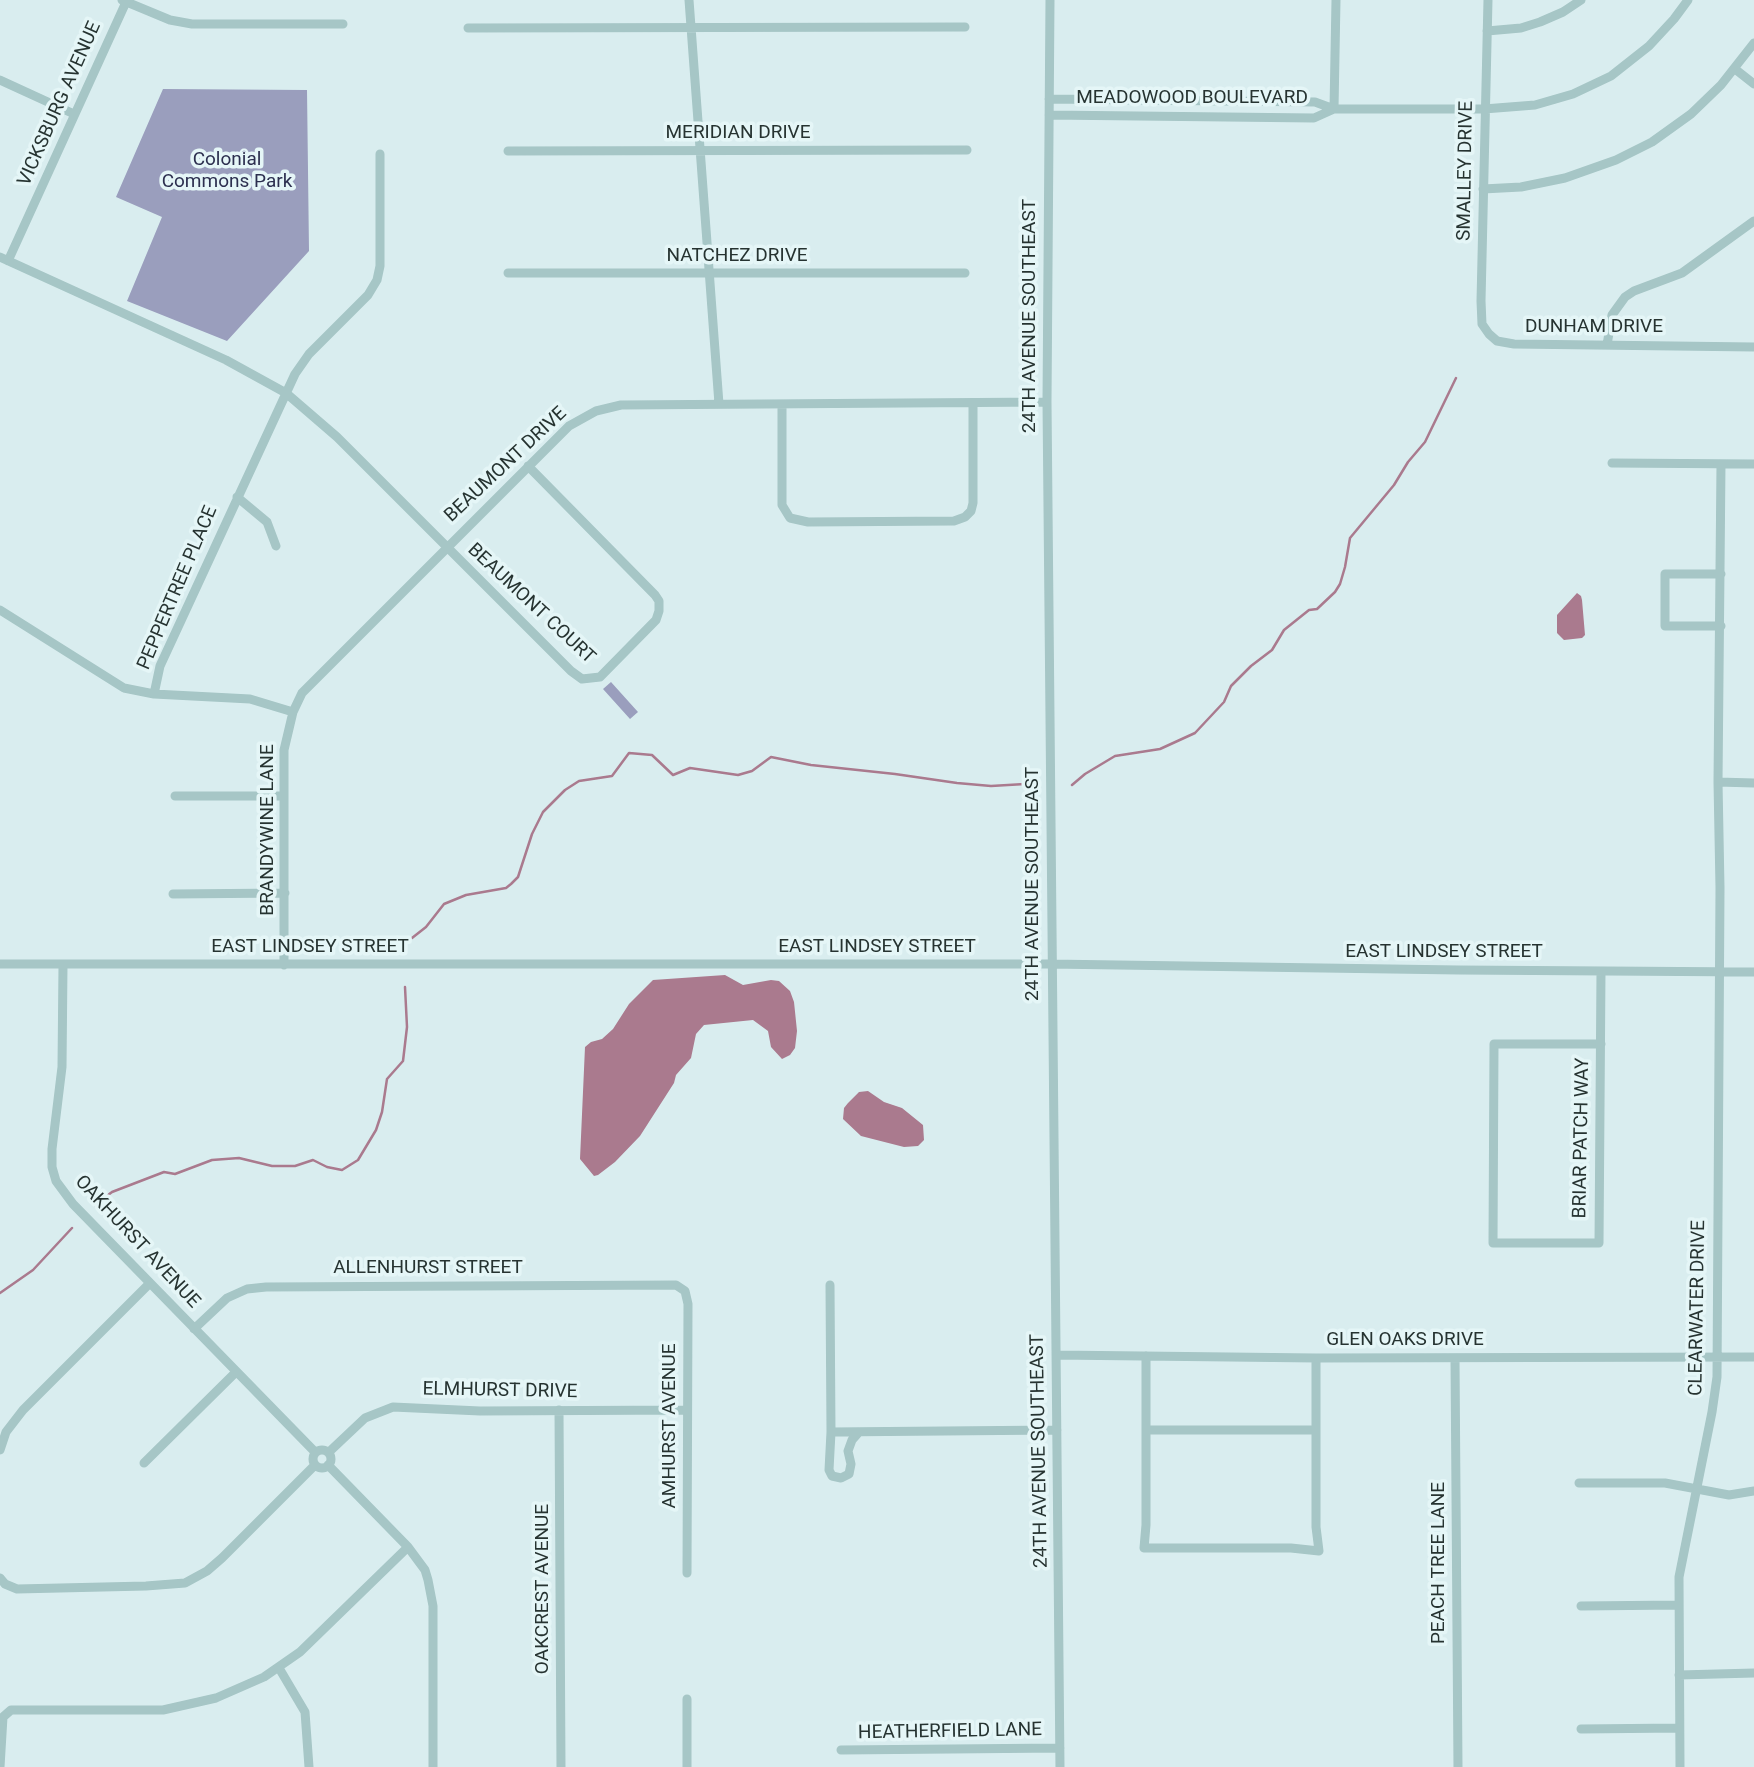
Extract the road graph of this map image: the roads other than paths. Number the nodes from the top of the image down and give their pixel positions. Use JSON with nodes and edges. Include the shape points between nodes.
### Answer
{"nodes":[{"id":1,"x":689,"y":0,"type":"edge"},
{"id":2,"x":1050,"y":0,"type":"edge"},
{"id":3,"x":1336,"y":0,"type":"edge"},
{"id":4,"x":1488,"y":0,"type":"edge"},
{"id":5,"x":1581,"y":0,"type":"edge"},
{"id":6,"x":1688,"y":0,"type":"edge"},
{"id":7,"x":125,"y":1,"type":"edge"},
{"id":8,"x":343,"y":24,"type":"dead end"},
{"id":9,"x":691,"y":27,"type":"junction"},
{"id":10,"x":965,"y":27,"type":"dead end"},
{"id":11,"x":468,"y":28,"type":"dead end"},
{"id":12,"x":1487,"y":31,"type":"junction"},
{"id":13,"x":1754,"y":43,"type":"edge"},
{"id":14,"x":1735,"y":69,"type":"junction"},
{"id":15,"x":0,"y":80,"type":"edge"},
{"id":16,"x":1754,"y":83,"type":"edge"},
{"id":17,"x":1049,"y":99,"type":"junction"},
{"id":18,"x":1334,"y":109,"type":"junction"},
{"id":19,"x":1484,"y":109,"type":"junction"},
{"id":20,"x":74,"y":114,"type":"junction"},
{"id":21,"x":1049,"y":115,"type":"junction"},
{"id":22,"x":701,"y":150,"type":"junction"},
{"id":23,"x":967,"y":150,"type":"dead end"},
{"id":24,"x":508,"y":151,"type":"dead end"},
{"id":25,"x":380,"y":154,"type":"dead end"},
{"id":26,"x":1483,"y":189,"type":"junction"},
{"id":27,"x":1754,"y":221,"type":"edge"},
{"id":28,"x":4,"y":259,"type":"edge"},
{"id":29,"x":508,"y":273,"type":"dead end"},
{"id":30,"x":710,"y":273,"type":"junction"},
{"id":31,"x":965,"y":273,"type":"dead end"},
{"id":32,"x":1494,"y":339,"type":"joint"},
{"id":33,"x":1607,"y":345,"type":"junction"},
{"id":34,"x":1754,"y":347,"type":"edge"},
{"id":35,"x":286,"y":393,"type":"junction"},
{"id":36,"x":1047,"y":402,"type":"junction"},
{"id":37,"x":719,"y":404,"type":"junction"},
{"id":38,"x":973,"y":404,"type":"junction"},
{"id":39,"x":782,"y":405,"type":"junction"},
{"id":40,"x":1612,"y":463,"type":"dead end"},
{"id":41,"x":1721,"y":464,"type":"junction"},
{"id":42,"x":1754,"y":464,"type":"edge"},
{"id":43,"x":528,"y":466,"type":"junction"},
{"id":44,"x":237,"y":496,"type":"junction"},
{"id":45,"x":276,"y":547,"type":"dead end"},
{"id":46,"x":446,"y":547,"type":"junction"},
{"id":47,"x":1721,"y":574,"type":"junction"},
{"id":48,"x":0,"y":610,"type":"edge"},
{"id":49,"x":1721,"y":626,"type":"junction"},
{"id":50,"x":154,"y":694,"type":"junction"},
{"id":51,"x":293,"y":712,"type":"junction"},
{"id":52,"x":1718,"y":782,"type":"junction"},
{"id":53,"x":1754,"y":783,"type":"edge"},
{"id":54,"x":175,"y":796,"type":"dead end"},
{"id":55,"x":284,"y":796,"type":"junction"},
{"id":56,"x":285,"y":893,"type":"junction"},
{"id":57,"x":173,"y":894,"type":"dead end"},
{"id":58,"x":0,"y":964,"type":"edge"},
{"id":59,"x":1050,"y":964,"type":"junction"},
{"id":60,"x":63,"y":965,"type":"junction"},
{"id":61,"x":284,"y":965,"type":"junction"},
{"id":62,"x":1601,"y":971,"type":"junction"},
{"id":63,"x":1720,"y":972,"type":"junction"},
{"id":64,"x":1754,"y":972,"type":"edge"},
{"id":65,"x":1601,"y":1044,"type":"junction"},
{"id":66,"x":150,"y":1283,"type":"junction"},
{"id":67,"x":676,"y":1285,"type":"joint"},
{"id":68,"x":830,"y":1285,"type":"dead end"},
{"id":69,"x":194,"y":1329,"type":"junction"},
{"id":70,"x":1056,"y":1355,"type":"junction"},
{"id":71,"x":1146,"y":1356,"type":"junction"},
{"id":72,"x":1717,"y":1357,"type":"junction"},
{"id":73,"x":1754,"y":1357,"type":"edge"},
{"id":74,"x":1316,"y":1358,"type":"junction"},
{"id":75,"x":1455,"y":1358,"type":"junction"},
{"id":76,"x":236,"y":1372,"type":"junction"},
{"id":77,"x":559,"y":1410,"type":"junction"},
{"id":78,"x":687,"y":1410,"type":"junction"},
{"id":79,"x":1057,"y":1430,"type":"junction"},
{"id":80,"x":1147,"y":1430,"type":"junction"},
{"id":81,"x":1315,"y":1430,"type":"junction"},
{"id":82,"x":831,"y":1432,"type":"junction"},
{"id":83,"x":859,"y":1432,"type":"junction"},
{"id":84,"x":0,"y":1450,"type":"edge"},
{"id":85,"x":315,"y":1452,"type":"junction"},
{"id":86,"x":328,"y":1452,"type":"junction"},
{"id":87,"x":144,"y":1463,"type":"dead end"},
{"id":88,"x":315,"y":1465,"type":"junction"},
{"id":89,"x":328,"y":1465,"type":"junction"},
{"id":90,"x":1579,"y":1483,"type":"dead end"},
{"id":91,"x":1696,"y":1489,"type":"junction"},
{"id":92,"x":1754,"y":1490,"type":"edge"},
{"id":93,"x":408,"y":1547,"type":"junction"},
{"id":94,"x":687,"y":1573,"type":"dead end"},
{"id":95,"x":0,"y":1578,"type":"edge"},
{"id":96,"x":1679,"y":1605,"type":"junction"},
{"id":97,"x":1581,"y":1606,"type":"dead end"},
{"id":98,"x":279,"y":1668,"type":"junction"},
{"id":99,"x":1754,"y":1673,"type":"edge"},
{"id":100,"x":1679,"y":1675,"type":"junction"},
{"id":101,"x":687,"y":1699,"type":"dead end"},
{"id":102,"x":1679,"y":1728,"type":"junction"},
{"id":103,"x":1581,"y":1729,"type":"dead end"},
{"id":104,"x":1059,"y":1748,"type":"junction"},
{"id":105,"x":841,"y":1750,"type":"dead end"},
{"id":106,"x":0,"y":1767,"type":"edge"},
{"id":107,"x":309,"y":1767,"type":"edge"},
{"id":108,"x":433,"y":1767,"type":"edge"},
{"id":109,"x":561,"y":1767,"type":"edge"},
{"id":110,"x":687,"y":1767,"type":"edge"},
{"id":111,"x":1060,"y":1767,"type":"edge"},
{"id":112,"x":1458,"y":1767,"type":"edge"},
{"id":113,"x":1680,"y":1767,"type":"edge"}],
"edges":[{"from":1,"to":9,"type":"street"},
{"from":2,"to":17,"type":"street","name":"24TH AVENUE SOUTHEAST"},
{"from":3,"to":18,"type":"street"},
{"from":4,"to":12,"type":"street","name":"SMALLEY DRIVE"},
{"from":5,"to":12,"type":"street","via":[[1540,22]]},
{"from":6,"to":19,"type":"street","name":"MEADOWOOD BOULEVARD","via":[[1650,46],[1611,76],[1535,105]]},
{"from":7,"to":8,"type":"street","via":[[152,14],[192,23]]},
{"from":7,"to":20,"type":"street","name":"VICKSBURG AVENUE"},
{"from":9,"to":10,"type":"street"},
{"from":9,"to":11,"type":"street"},
{"from":9,"to":22,"type":"street"},
{"from":12,"to":19,"type":"street","name":"SMALLEY DRIVE"},
{"from":13,"to":14,"type":"street"},
{"from":14,"to":16,"type":"street"},
{"from":14,"to":26,"type":"street","via":[[1691,114],[1632,152],[1565,178]]},
{"from":15,"to":20,"type":"street"},
{"from":17,"to":18,"type":"street","name":"MEADOWOOD BOULEVARD","via":[[1315,102]]},
{"from":17,"to":21,"type":"street","name":"24TH AVENUE SOUTHEAST"},
{"from":18,"to":19,"type":"street","name":"MEADOWOOD BOULEVARD"},
{"from":18,"to":21,"type":"street","name":"MEADOWOOD BOULEVARD","via":[[1314,118]]},
{"from":19,"to":26,"type":"street","name":"SMALLEY DRIVE"},
{"from":20,"to":28,"type":"street","name":"VICKSBURG AVENUE"},
{"from":21,"to":36,"type":"street","name":"24TH AVENUE SOUTHEAST"},
{"from":22,"to":23,"type":"street","name":"MERIDIAN DRIVE"},
{"from":22,"to":24,"type":"street","name":"MERIDIAN DRIVE"},
{"from":22,"to":30,"type":"street"},
{"from":25,"to":35,"type":"street","name":"PEPPERTREE PLACE","via":[[377,280],[361,303],[303,360]]},
{"from":26,"to":32,"type":"street","name":"SMALLEY DRIVE","via":[[1481,313],[1482,324]]},
{"from":27,"to":33,"type":"street","via":[[1682,273],[1625,297],[1612,315]]},
{"from":28,"to":35,"type":"street","name":"BEAUMONT DRIVE","via":[[226,360]]},
{"from":29,"to":30,"type":"street","name":"NATCHEZ DRIVE"},
{"from":30,"to":31,"type":"street","name":"NATCHEZ DRIVE"},
{"from":30,"to":37,"type":"street"},
{"from":32,"to":33,"type":"street","name":"DUNHAM DRIVE","via":[[1514,344]]},
{"from":33,"to":34,"type":"street","name":"DUNHAM DRIVE"},
{"from":35,"to":44,"type":"street","name":"PEPPERTREE PLACE"},
{"from":35,"to":46,"type":"street","name":"BEAUMONT DRIVE","via":[[330,430]]},
{"from":36,"to":38,"type":"street","name":"BEAUMONT DRIVE"},
{"from":36,"to":59,"type":"street","name":"24TH AVENUE SOUTHEAST"},
{"from":37,"to":39,"type":"street","name":"BEAUMONT DRIVE"},
{"from":37,"to":43,"type":"street","name":"BEAUMONT DRIVE","via":[[621,405],[596,411],[569,426]]},
{"from":38,"to":39,"type":"street","name":"BEAUMONT DRIVE"},
{"from":38,"to":39,"type":"street","via":[[973,503],[968,514],[954,521],[801,522],[784,511]]},
{"from":40,"to":41,"type":"street"},
{"from":41,"to":42,"type":"street"},
{"from":41,"to":47,"type":"street","name":"CLEARWATER DRIVE"},
{"from":43,"to":46,"type":"street","name":"BEAUMONT DRIVE"},
{"from":43,"to":46,"type":"street","name":"BEAUMONT COURT","via":[[659,601],[656,620],[600,677],[577,677]]},
{"from":44,"to":45,"type":"street","via":[[267,522]]},
{"from":44,"to":50,"type":"street","name":"PEPPERTREE PLACE","via":[[160,666]]},
{"from":46,"to":51,"type":"street","name":"BRANDYWINE LANE","via":[[307,686]]},
{"from":47,"to":49,"type":"street","name":"CLEARWATER DRIVE"},
{"from":47,"to":49,"type":"street","via":[[1665,574],[1665,626]]},
{"from":48,"to":50,"type":"street","via":[[113,682]]},
{"from":49,"to":52,"type":"street","name":"CLEARWATER DRIVE"},
{"from":50,"to":51,"type":"street","via":[[250,699]]},
{"from":51,"to":55,"type":"street","name":"BRANDYWINE LANE","via":[[285,740]]},
{"from":52,"to":53,"type":"street"},
{"from":52,"to":63,"type":"street","name":"CLEARWATER DRIVE"},
{"from":54,"to":55,"type":"street"},
{"from":55,"to":56,"type":"street","name":"BRANDYWINE LANE"},
{"from":56,"to":57,"type":"street"},
{"from":56,"to":61,"type":"street","name":"BRANDYWINE LANE"},
{"from":58,"to":60,"type":"street","name":"EAST LINDSEY STREET"},
{"from":59,"to":61,"type":"street","name":"EAST LINDSEY STREET"},
{"from":59,"to":62,"type":"street","name":"EAST LINDSEY STREET"},
{"from":59,"to":70,"type":"street","name":"24TH AVENUE SOUTHEAST"},
{"from":60,"to":61,"type":"street","name":"EAST LINDSEY STREET"},
{"from":60,"to":66,"type":"street","name":"OAKHURST AVENUE","via":[[62,1067],[51,1159],[57,1181],[73,1204]]},
{"from":62,"to":63,"type":"street","name":"EAST LINDSEY STREET"},
{"from":62,"to":65,"type":"street","name":"BRIAR PATCH WAY"},
{"from":63,"to":64,"type":"street","name":"EAST LINDSEY STREET"},
{"from":63,"to":72,"type":"street","name":"CLEARWATER DRIVE"},
{"from":65,"to":65,"type":"street","name":"BRIAR PATCH WAY","via":[[1599,1243],[1493,1243],[1494,1044]]},
{"from":66,"to":69,"type":"street","name":"OAKHURST AVENUE"},
{"from":66,"to":84,"type":"street","via":[[23,1410],[6,1432]]},
{"from":67,"to":69,"type":"street","name":"ALLENHURST STREET","via":[[266,1287],[227,1298]]},
{"from":67,"to":78,"type":"street","name":"AMHURST AVENUE","via":[[687,1295]]},
{"from":68,"to":82,"type":"street"},
{"from":69,"to":76,"type":"street","name":"OAKHURST AVENUE"},
{"from":70,"to":71,"type":"street","name":"GLEN OAKS DRIVE"},
{"from":70,"to":79,"type":"street","name":"24TH AVENUE SOUTHEAST"},
{"from":71,"to":74,"type":"street","name":"GLEN OAKS DRIVE"},
{"from":71,"to":80,"type":"street"},
{"from":72,"to":73,"type":"street","name":"GLEN OAKS DRIVE"},
{"from":72,"to":75,"type":"street","name":"GLEN OAKS DRIVE"},
{"from":72,"to":91,"type":"street","name":"CLEARWATER DRIVE","via":[[1716,1394]]},
{"from":74,"to":75,"type":"street","name":"GLEN OAKS DRIVE"},
{"from":74,"to":81,"type":"street"},
{"from":75,"to":112,"type":"street","name":"PEACH TREE LANE"},
{"from":76,"to":85,"type":"street","name":"OAKHURST AVENUE"},
{"from":76,"to":87,"type":"street"},
{"from":77,"to":78,"type":"street","name":"ELMHURST DRIVE"},
{"from":77,"to":86,"type":"street","name":"ELMHURST DRIVE","via":[[393,1407],[365,1418]]},
{"from":77,"to":109,"type":"street","name":"OAKCREST AVENUE"},
{"from":78,"to":94,"type":"street","name":"AMHURST AVENUE"},
{"from":79,"to":83,"type":"street"},
{"from":79,"to":104,"type":"street","name":"24TH AVENUE SOUTHEAST"},
{"from":80,"to":81,"type":"street"},
{"from":80,"to":81,"type":"street","via":[[1143,1548],[1319,1551]]},
{"from":82,"to":83,"type":"street"},
{"from":82,"to":83,"type":"street","via":[[829,1470],[841,1478],[851,1470],[848,1451]]},
{"from":85,"to":86,"type":"street"},
{"from":85,"to":88,"type":"street"},
{"from":86,"to":89,"type":"street"},
{"from":88,"to":89,"type":"street"},
{"from":88,"to":95,"type":"street","via":[[222,1558],[185,1583],[26,1589],[10,1587]]},
{"from":89,"to":93,"type":"street"},
{"from":90,"to":91,"type":"street","via":[[1656,1482]]},
{"from":91,"to":92,"type":"street","via":[[1729,1495]]},
{"from":91,"to":96,"type":"street","name":"CLEARWATER DRIVE","via":[[1680,1567]]},
{"from":93,"to":98,"type":"street"},
{"from":93,"to":108,"type":"street","via":[[425,1570],[432,1593]]},
{"from":96,"to":97,"type":"street"},
{"from":96,"to":100,"type":"street","name":"CLEARWATER DRIVE"},
{"from":98,"to":106,"type":"street","via":[[249,1685],[181,1707],[11,1710],[3,1717]]},
{"from":98,"to":107,"type":"street","via":[[303,1705]]},
{"from":99,"to":100,"type":"street"},
{"from":100,"to":102,"type":"street","name":"CLEARWATER DRIVE"},
{"from":101,"to":110,"type":"street"},
{"from":102,"to":103,"type":"street"},
{"from":102,"to":113,"type":"street","name":"CLEARWATER DRIVE"},
{"from":104,"to":105,"type":"street","name":"HEATHERFIELD LANE"},
{"from":104,"to":111,"type":"street","name":"24TH AVENUE SOUTHEAST"}]}
